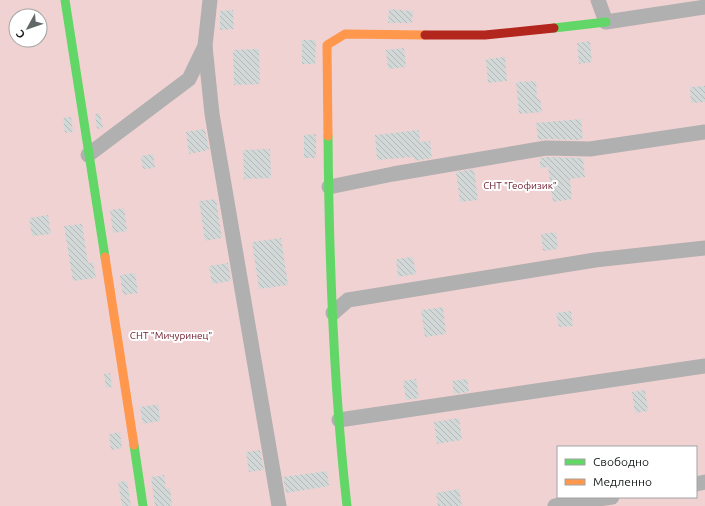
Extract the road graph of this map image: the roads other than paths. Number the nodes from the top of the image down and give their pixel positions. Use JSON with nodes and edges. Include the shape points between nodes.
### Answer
{"nodes":[{"id":1,"x":65,"y":0,"type":"edge"},
{"id":2,"x":210,"y":0,"type":"edge"},
{"id":3,"x":598,"y":0,"type":"edge"},
{"id":4,"x":705,"y":7,"type":"edge"},
{"id":5,"x":606,"y":22,"type":"junction"},
{"id":6,"x":205,"y":46,"type":"junction"},
{"id":7,"x":705,"y":132,"type":"edge"},
{"id":8,"x":88,"y":155,"type":"junction"},
{"id":9,"x":329,"y":187,"type":"junction"},
{"id":10,"x":705,"y":248,"type":"edge"},
{"id":11,"x":333,"y":313,"type":"junction"},
{"id":12,"x":705,"y":366,"type":"edge"},
{"id":13,"x":339,"y":420,"type":"junction"},
{"id":14,"x":606,"y":498,"type":"edge"},
{"id":15,"x":143,"y":506,"type":"edge"},
{"id":16,"x":279,"y":506,"type":"edge"},
{"id":17,"x":347,"y":506,"type":"edge"},
{"id":18,"x":555,"y":506,"type":"edge"}],
"edges":[{"from":1,"to":8,"type":"street"},
{"from":2,"to":6,"type":"street"},
{"from":3,"to":5,"type":"street"},
{"from":4,"to":5,"type":"street"},
{"from":5,"to":9,"type":"street","via":[[485,35],[345,34],[327,45]]},
{"from":6,"to":8,"type":"street","via":[[189,79]]},
{"from":6,"to":16,"type":"street","via":[[212,114]]},
{"from":7,"to":9,"type":"street","via":[[590,149],[546,148]]},
{"from":8,"to":15,"type":"street"},
{"from":9,"to":11,"type":"street"},
{"from":10,"to":11,"type":"street","via":[[595,260],[348,300]]},
{"from":11,"to":13,"type":"street"},
{"from":12,"to":13,"type":"street"},
{"from":13,"to":17,"type":"street"},
{"from":14,"to":18,"type":"street"}]}
